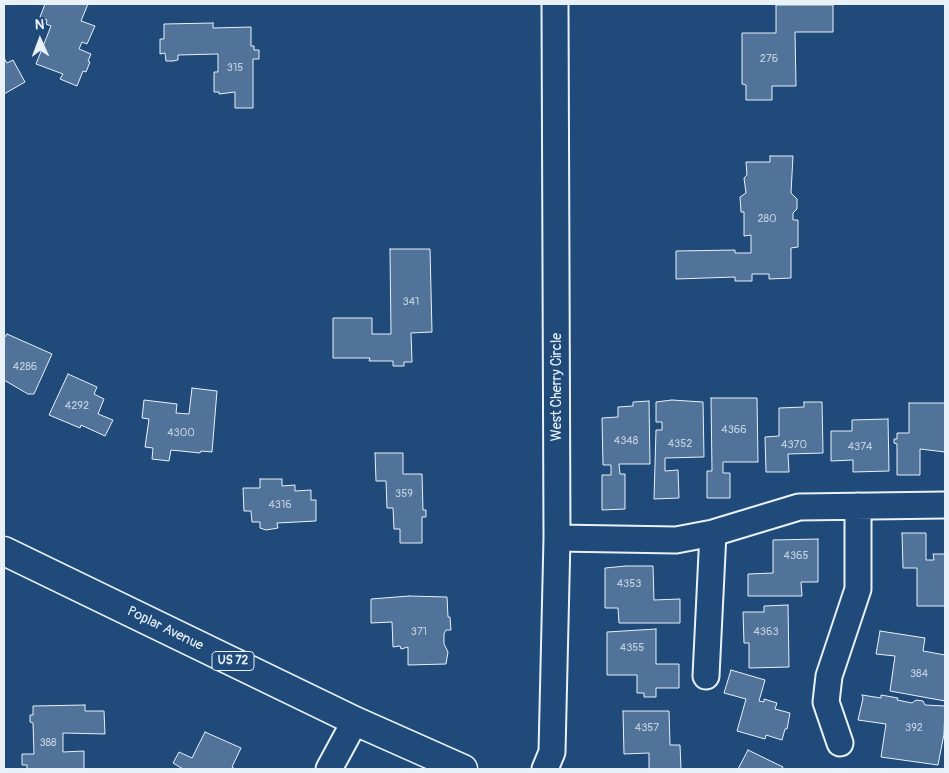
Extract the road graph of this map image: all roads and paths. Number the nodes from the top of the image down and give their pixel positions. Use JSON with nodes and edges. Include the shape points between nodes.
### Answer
{"nodes":[{"id":1,"x":555,"y":4,"type":"edge"},
{"id":2,"x":945,"y":504,"type":"edge"},
{"id":3,"x":858,"y":506,"type":"junction"},
{"id":4,"x":713,"y":533,"type":"junction"},
{"id":5,"x":557,"y":538,"type":"junction"},
{"id":6,"x":4,"y":551,"type":"edge"},
{"id":7,"x":706,"y":676,"type":"dead end"},
{"id":8,"x":356,"y":721,"type":"junction"},
{"id":9,"x":840,"y":743,"type":"dead end"},
{"id":10,"x":329,"y":769,"type":"edge"},
{"id":11,"x":463,"y":769,"type":"edge"},
{"id":12,"x":545,"y":769,"type":"edge"}],
"edges":[{"from":1,"to":5,"type":"street","name":"West Cherry Circle"},
{"from":2,"to":3,"type":"street"},
{"from":3,"to":4,"type":"street","via":[[799,507]]},
{"from":3,"to":9,"type":"street","via":[[858,589],[830,676],[826,702]]},
{"from":4,"to":5,"type":"street","via":[[676,540]]},
{"from":4,"to":7,"type":"street"},
{"from":5,"to":12,"type":"street","name":"West Cherry Circle","via":[[552,752]]},
{"from":6,"to":8,"type":"main road","name":"Poplar Avenue","number":"US 72"},
{"from":8,"to":10,"type":"street"},
{"from":8,"to":11,"type":"main road","name":"Poplar Avenue","number":"US 72"}]}
